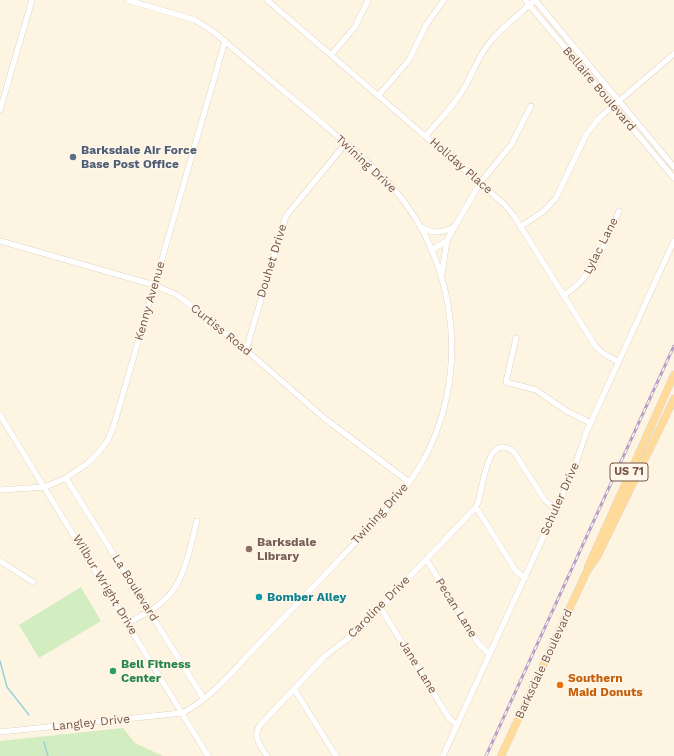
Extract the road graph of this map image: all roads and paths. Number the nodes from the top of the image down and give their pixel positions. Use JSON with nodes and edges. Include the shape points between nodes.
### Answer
{"nodes":[{"id":1,"x":32,"y":0,"type":"edge"},
{"id":2,"x":128,"y":0,"type":"edge"},
{"id":3,"x":267,"y":0,"type":"edge"},
{"id":4,"x":368,"y":0,"type":"edge"},
{"id":5,"x":444,"y":0,"type":"edge"},
{"id":6,"x":525,"y":0,"type":"edge"},
{"id":7,"x":535,"y":0,"type":"edge"},
{"id":8,"x":529,"y":6,"type":"junction"},
{"id":9,"x":225,"y":41,"type":"junction"},
{"id":10,"x":576,"y":49,"type":"junction"},
{"id":11,"x":570,"y":54,"type":"junction"},
{"id":12,"x":674,"y":54,"type":"edge"},
{"id":13,"x":331,"y":55,"type":"junction"},
{"id":14,"x":378,"y":96,"type":"junction"},
{"id":15,"x":619,"y":100,"type":"junction"},
{"id":16,"x":531,"y":106,"type":"dead end"},
{"id":17,"x":613,"y":106,"type":"junction"},
{"id":18,"x":0,"y":110,"type":"edge"},
{"id":19,"x":426,"y":136,"type":"junction"},
{"id":20,"x":346,"y":143,"type":"junction"},
{"id":21,"x":660,"y":150,"type":"junction"},
{"id":22,"x":654,"y":155,"type":"junction"},
{"id":23,"x":674,"y":167,"type":"edge"},
{"id":24,"x":673,"y":176,"type":"edge"},
{"id":25,"x":480,"y":183,"type":"junction"},
{"id":26,"x":619,"y":211,"type":"dead end"},
{"id":27,"x":420,"y":226,"type":"junction"},
{"id":28,"x":454,"y":227,"type":"junction"},
{"id":29,"x":520,"y":227,"type":"junction"},
{"id":30,"x":448,"y":240,"type":"junction"},
{"id":31,"x":674,"y":240,"type":"edge"},
{"id":32,"x":0,"y":241,"type":"edge"},
{"id":33,"x":431,"y":250,"type":"junction"},
{"id":34,"x":442,"y":277,"type":"junction"},
{"id":35,"x":154,"y":285,"type":"junction"},
{"id":36,"x":563,"y":296,"type":"junction"},
{"id":37,"x":516,"y":338,"type":"dead end"},
{"id":38,"x":246,"y":350,"type":"junction"},
{"id":39,"x":619,"y":362,"type":"junction"},
{"id":40,"x":674,"y":375,"type":"edge"},
{"id":41,"x":674,"y":399,"type":"edge"},
{"id":42,"x":0,"y":415,"type":"edge"},
{"id":43,"x":591,"y":423,"type":"junction"},
{"id":44,"x":641,"y":446,"type":"junction"},
{"id":45,"x":650,"y":451,"type":"junction"},
{"id":46,"x":66,"y":478,"type":"junction"},
{"id":47,"x":409,"y":482,"type":"junction"},
{"id":48,"x":45,"y":487,"type":"junction"},
{"id":49,"x":0,"y":490,"type":"edge"},
{"id":50,"x":619,"y":504,"type":"junction"},
{"id":51,"x":476,"y":507,"type":"junction"},
{"id":52,"x":555,"y":509,"type":"junction"},
{"id":53,"x":197,"y":521,"type":"dead end"},
{"id":54,"x":426,"y":560,"type":"junction"},
{"id":55,"x":0,"y":561,"type":"edge"},
{"id":56,"x":525,"y":578,"type":"junction"},
{"id":57,"x":33,"y":582,"type":"dead end"},
{"id":58,"x":380,"y":607,"type":"junction"},
{"id":59,"x":150,"y":610,"type":"junction"},
{"id":60,"x":128,"y":624,"type":"junction"},
{"id":61,"x":489,"y":654,"type":"junction"},
{"id":62,"x":294,"y":689,"type":"junction"},
{"id":63,"x":204,"y":699,"type":"junction"},
{"id":64,"x":182,"y":713,"type":"junction"},
{"id":65,"x":457,"y":725,"type":"junction"},
{"id":66,"x":0,"y":732,"type":"edge"},
{"id":67,"x":208,"y":756,"type":"edge"},
{"id":68,"x":267,"y":756,"type":"edge"},
{"id":69,"x":336,"y":756,"type":"edge"},
{"id":70,"x":443,"y":756,"type":"edge"},
{"id":71,"x":501,"y":756,"type":"edge"}],
"edges":[{"from":1,"to":18,"type":"street"},
{"from":2,"to":9,"type":"street","name":"Twining Drive","via":[[195,20]]},
{"from":3,"to":13,"type":"street","name":"Holiday Place"},
{"from":4,"to":13,"type":"street","via":[[355,27]]},
{"from":5,"to":14,"type":"street","via":[[426,25],[408,60]]},
{"from":6,"to":8,"type":"street","name":"Bellaire Boulevard"},
{"from":7,"to":8,"type":"street"},
{"from":7,"to":10,"type":"street","name":"Bellaire Boulevard"},
{"from":8,"to":11,"type":"street","name":"Bellaire Boulevard"},
{"from":8,"to":19,"type":"street","via":[[490,41],[461,94]]},
{"from":9,"to":20,"type":"street","name":"Twining Drive"},
{"from":9,"to":35,"type":"street","name":"Kenny Avenue"},
{"from":10,"to":11,"type":"street"},
{"from":10,"to":15,"type":"street","name":"Bellaire Boulevard"},
{"from":11,"to":17,"type":"street","name":"Bellaire Boulevard"},
{"from":12,"to":15,"type":"street"},
{"from":13,"to":14,"type":"street","name":"Holiday Place"},
{"from":14,"to":19,"type":"street","name":"Holiday Place"},
{"from":15,"to":17,"type":"street"},
{"from":15,"to":21,"type":"street","name":"Bellaire Boulevard"},
{"from":16,"to":25,"type":"street","via":[[511,145]]},
{"from":17,"to":22,"type":"street","name":"Bellaire Boulevard"},
{"from":17,"to":29,"type":"street","via":[[599,118],[586,135],[556,198],[544,211]]},
{"from":19,"to":25,"type":"street","name":"Holiday Place"},
{"from":20,"to":27,"type":"street","name":"Twining Drive","via":[[395,190]]},
{"from":20,"to":38,"type":"street","name":"Douhet Drive","via":[[286,216]]},
{"from":21,"to":22,"type":"street"},
{"from":21,"to":23,"type":"street","name":"Bellaire Boulevard"},
{"from":22,"to":24,"type":"street","name":"Bellaire Boulevard"},
{"from":25,"to":28,"type":"street"},
{"from":25,"to":29,"type":"street","name":"Holiday Place","via":[[504,204]]},
{"from":26,"to":36,"type":"street","name":"Lylac Lane","via":[[590,271],[583,281]]},
{"from":27,"to":28,"type":"street","via":[[428,231],[440,233]]},
{"from":27,"to":33,"type":"street","name":"Twining Drive"},
{"from":28,"to":30,"type":"street"},
{"from":29,"to":36,"type":"street","name":"Holiday Place"},
{"from":30,"to":33,"type":"street"},
{"from":30,"to":34,"type":"street"},
{"from":31,"to":39,"type":"street","name":"Schuler Drive"},
{"from":32,"to":35,"type":"street","name":"Curtiss Road"},
{"from":33,"to":34,"type":"street","name":"Twining Drive"},
{"from":34,"to":47,"type":"street","name":"Twining Drive","via":[[452,338],[447,396],[442,417],[428,450]]},
{"from":35,"to":38,"type":"street","name":"Curtiss Road","via":[[184,300]]},
{"from":35,"to":46,"type":"street","name":"Kenny Avenue","via":[[108,440],[88,463]]},
{"from":36,"to":39,"type":"street","name":"Holiday Place","via":[[596,347]]},
{"from":37,"to":43,"type":"street","via":[[506,382],[536,390],[568,412]]},
{"from":38,"to":47,"type":"street","name":"Curtiss Road","via":[[324,418]]},
{"from":39,"to":43,"type":"street","name":"Schuler Drive"},
{"from":40,"to":44,"type":"main road","name":"Barksdale Boulevard","number":"US 71"},
{"from":41,"to":45,"type":"main road","name":"Barksdale Boulevard","number":"US 71"},
{"from":42,"to":48,"type":"street","name":"Wilbur Wright Drive"},
{"from":43,"to":52,"type":"street","name":"Schuler Drive","via":[[573,472]]},
{"from":44,"to":45,"type":"main road"},
{"from":44,"to":50,"type":"main road","name":"Barksdale Boulevard","number":"US 71"},
{"from":45,"to":50,"type":"main road","name":"Barksdale Boulevard","number":"US 71"},
{"from":46,"to":48,"type":"street","name":"Kenny Avenue"},
{"from":46,"to":59,"type":"street","name":"La Boulevard"},
{"from":47,"to":63,"type":"street","name":"Twining Drive","via":[[330,570]]},
{"from":48,"to":49,"type":"street","name":"Kenny Avenue"},
{"from":48,"to":60,"type":"street","name":"Wilbur Wright Drive"},
{"from":50,"to":71,"type":"main road","name":"Barksdale Boulevard","number":"US 71"},
{"from":51,"to":52,"type":"street","name":"Caroline Drive","via":[[489,459],[497,448],[508,448],[514,452],[544,499]]},
{"from":51,"to":54,"type":"street","name":"Caroline Drive"},
{"from":51,"to":56,"type":"street","via":[[516,570]]},
{"from":52,"to":56,"type":"street","name":"Schuler Drive"},
{"from":53,"to":59,"type":"street","via":[[185,564],[175,586],[162,602]]},
{"from":54,"to":58,"type":"street","name":"Caroline Drive"},
{"from":54,"to":61,"type":"street","name":"Pecan Lane","via":[[478,643]]},
{"from":55,"to":57,"type":"street"},
{"from":56,"to":61,"type":"street","name":"Schuler Drive"},
{"from":58,"to":62,"type":"street","name":"Caroline Drive","via":[[353,635],[325,656]]},
{"from":58,"to":65,"type":"street","name":"Jane Lane","via":[[449,718]]},
{"from":59,"to":60,"type":"street"},
{"from":59,"to":63,"type":"street","name":"La Boulevard"},
{"from":60,"to":64,"type":"street","name":"Wilbur Wright Drive"},
{"from":61,"to":65,"type":"street","name":"Schuler Drive"},
{"from":62,"to":68,"type":"street","name":"Caroline Drive","via":[[258,728],[257,738]]},
{"from":62,"to":69,"type":"street"},
{"from":63,"to":64,"type":"street","name":"Twining Drive"},
{"from":64,"to":66,"type":"street","name":"Langley Drive"},
{"from":64,"to":67,"type":"street","name":"Wilbur Wright Drive"},
{"from":65,"to":70,"type":"street","name":"Schuler Drive"}]}
